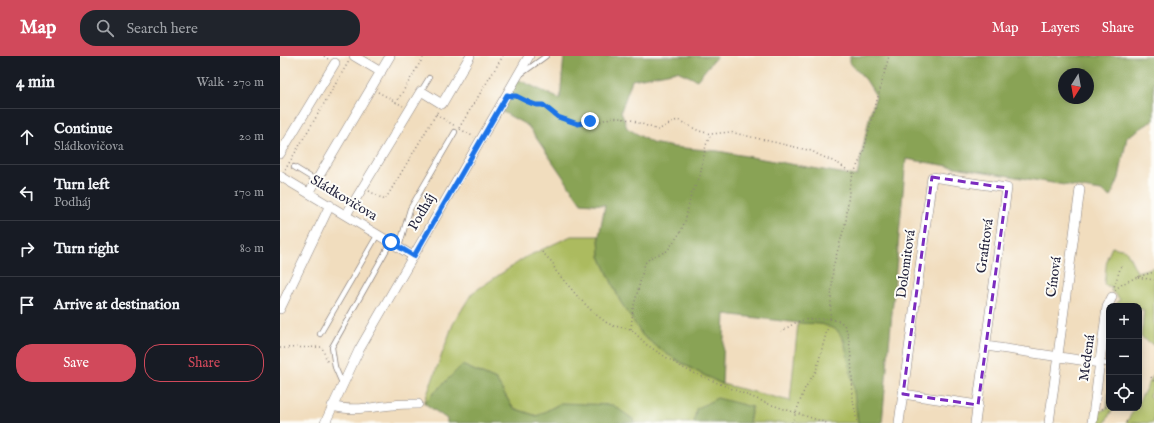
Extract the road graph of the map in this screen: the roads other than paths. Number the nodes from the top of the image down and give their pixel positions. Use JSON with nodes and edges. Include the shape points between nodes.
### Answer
{"nodes":[{"id":1,"x":353,"y":56,"type":"edge"},
{"id":2,"x":390,"y":56,"type":"edge"},
{"id":3,"x":470,"y":56,"type":"edge"},
{"id":4,"x":529,"y":56,"type":"edge"},
{"id":5,"x":546,"y":56,"type":"edge"},
{"id":6,"x":335,"y":63,"type":"dead end"},
{"id":7,"x":381,"y":72,"type":"junction"},
{"id":8,"x":517,"y":76,"type":"junction"},
{"id":9,"x":429,"y":78,"type":"dead end"},
{"id":10,"x":421,"y":91,"type":"junction"},
{"id":11,"x":455,"y":132,"type":"dead end"},
{"id":12,"x":280,"y":154,"type":"edge"},
{"id":13,"x":294,"y":167,"type":"dead end"},
{"id":14,"x":280,"y":176,"type":"edge"},
{"id":15,"x":317,"y":181,"type":"junction"},
{"id":16,"x":970,"y":182,"type":"joint"},
{"id":17,"x":1080,"y":189,"type":"dead end"},
{"id":18,"x":309,"y":193,"type":"junction"},
{"id":19,"x":1069,"y":198,"type":"dead end"},
{"id":20,"x":1078,"y":200,"type":"junction"},
{"id":21,"x":330,"y":205,"type":"junction"},
{"id":22,"x":346,"y":215,"type":"junction"},
{"id":23,"x":378,"y":234,"type":"junction"},
{"id":24,"x":395,"y":244,"type":"junction"},
{"id":25,"x":414,"y":256,"type":"junction"},
{"id":26,"x":1112,"y":297,"type":"dead end"},
{"id":27,"x":280,"y":309,"type":"edge"},
{"id":28,"x":320,"y":334,"type":"dead end"},
{"id":29,"x":986,"y":346,"type":"junction"},
{"id":30,"x":1058,"y":357,"type":"junction"},
{"id":31,"x":1105,"y":364,"type":"edge"},
{"id":32,"x":343,"y":384,"type":"junction"},
{"id":33,"x":903,"y":394,"type":"junction"},
{"id":34,"x":418,"y":404,"type":"dead end"},
{"id":35,"x":332,"y":406,"type":"junction"},
{"id":36,"x":978,"y":406,"type":"junction"},
{"id":37,"x":325,"y":423,"type":"edge"},
{"id":38,"x":899,"y":423,"type":"edge"},
{"id":39,"x":975,"y":423,"type":"edge"},
{"id":40,"x":1049,"y":423,"type":"edge"},
{"id":41,"x":1092,"y":423,"type":"edge"}],
"edges":[{"from":1,"to":7,"type":"street"},
{"from":2,"to":7,"type":"street"},
{"from":3,"to":10,"type":"street","via":[[442,104]]},
{"from":4,"to":8,"type":"street","name":"Podháj"},
{"from":5,"to":8,"type":"lane"},
{"from":6,"to":12,"type":"street"},
{"from":7,"to":15,"type":"street"},
{"from":8,"to":25,"type":"street","name":"Podháj"},
{"from":9,"to":10,"type":"lane"},
{"from":10,"to":22,"type":"street"},
{"from":11,"to":24,"type":"lane","via":[[410,209]]},
{"from":13,"to":15,"type":"lane"},
{"from":14,"to":18,"type":"street","name":"Sládkovičova"},
{"from":15,"to":18,"type":"street"},
{"from":16,"to":29,"type":"street","name":"Grafitová","via":[[1007,188]]},
{"from":16,"to":33,"type":"street","name":"Dolomitová","via":[[932,177]]},
{"from":17,"to":20,"type":"street","name":"Cínová"},
{"from":18,"to":21,"type":"street","name":"Sládkovičova"},
{"from":19,"to":20,"type":"street"},
{"from":20,"to":30,"type":"street","name":"Cínová"},
{"from":21,"to":22,"type":"street","name":"Sládkovičova"},
{"from":21,"to":27,"type":"street"},
{"from":22,"to":23,"type":"street","name":"Sládkovičova"},
{"from":23,"to":24,"type":"street","name":"Sládkovičova"},
{"from":23,"to":28,"type":"lane"},
{"from":24,"to":25,"type":"street","name":"Sládkovičova"},
{"from":24,"to":32,"type":"lane","via":[[332,347],[335,367]]},
{"from":25,"to":32,"type":"street","name":"Podháj","via":[[359,350]]},
{"from":26,"to":31,"type":"street","name":"Medená","via":[[1107,307]]},
{"from":29,"to":30,"type":"street"},
{"from":29,"to":36,"type":"street","name":"Grafitová"},
{"from":30,"to":31,"type":"street"},
{"from":30,"to":40,"type":"street","name":"Cínová"},
{"from":31,"to":41,"type":"street","name":"Medená"},
{"from":32,"to":35,"type":"street","name":"Podháj"},
{"from":33,"to":36,"type":"street"},
{"from":33,"to":38,"type":"street","name":"Dolomitová"},
{"from":34,"to":35,"type":"street","via":[[354,409]]},
{"from":35,"to":37,"type":"street","name":"Podháj"},
{"from":36,"to":39,"type":"street","name":"Grafitová"}]}
